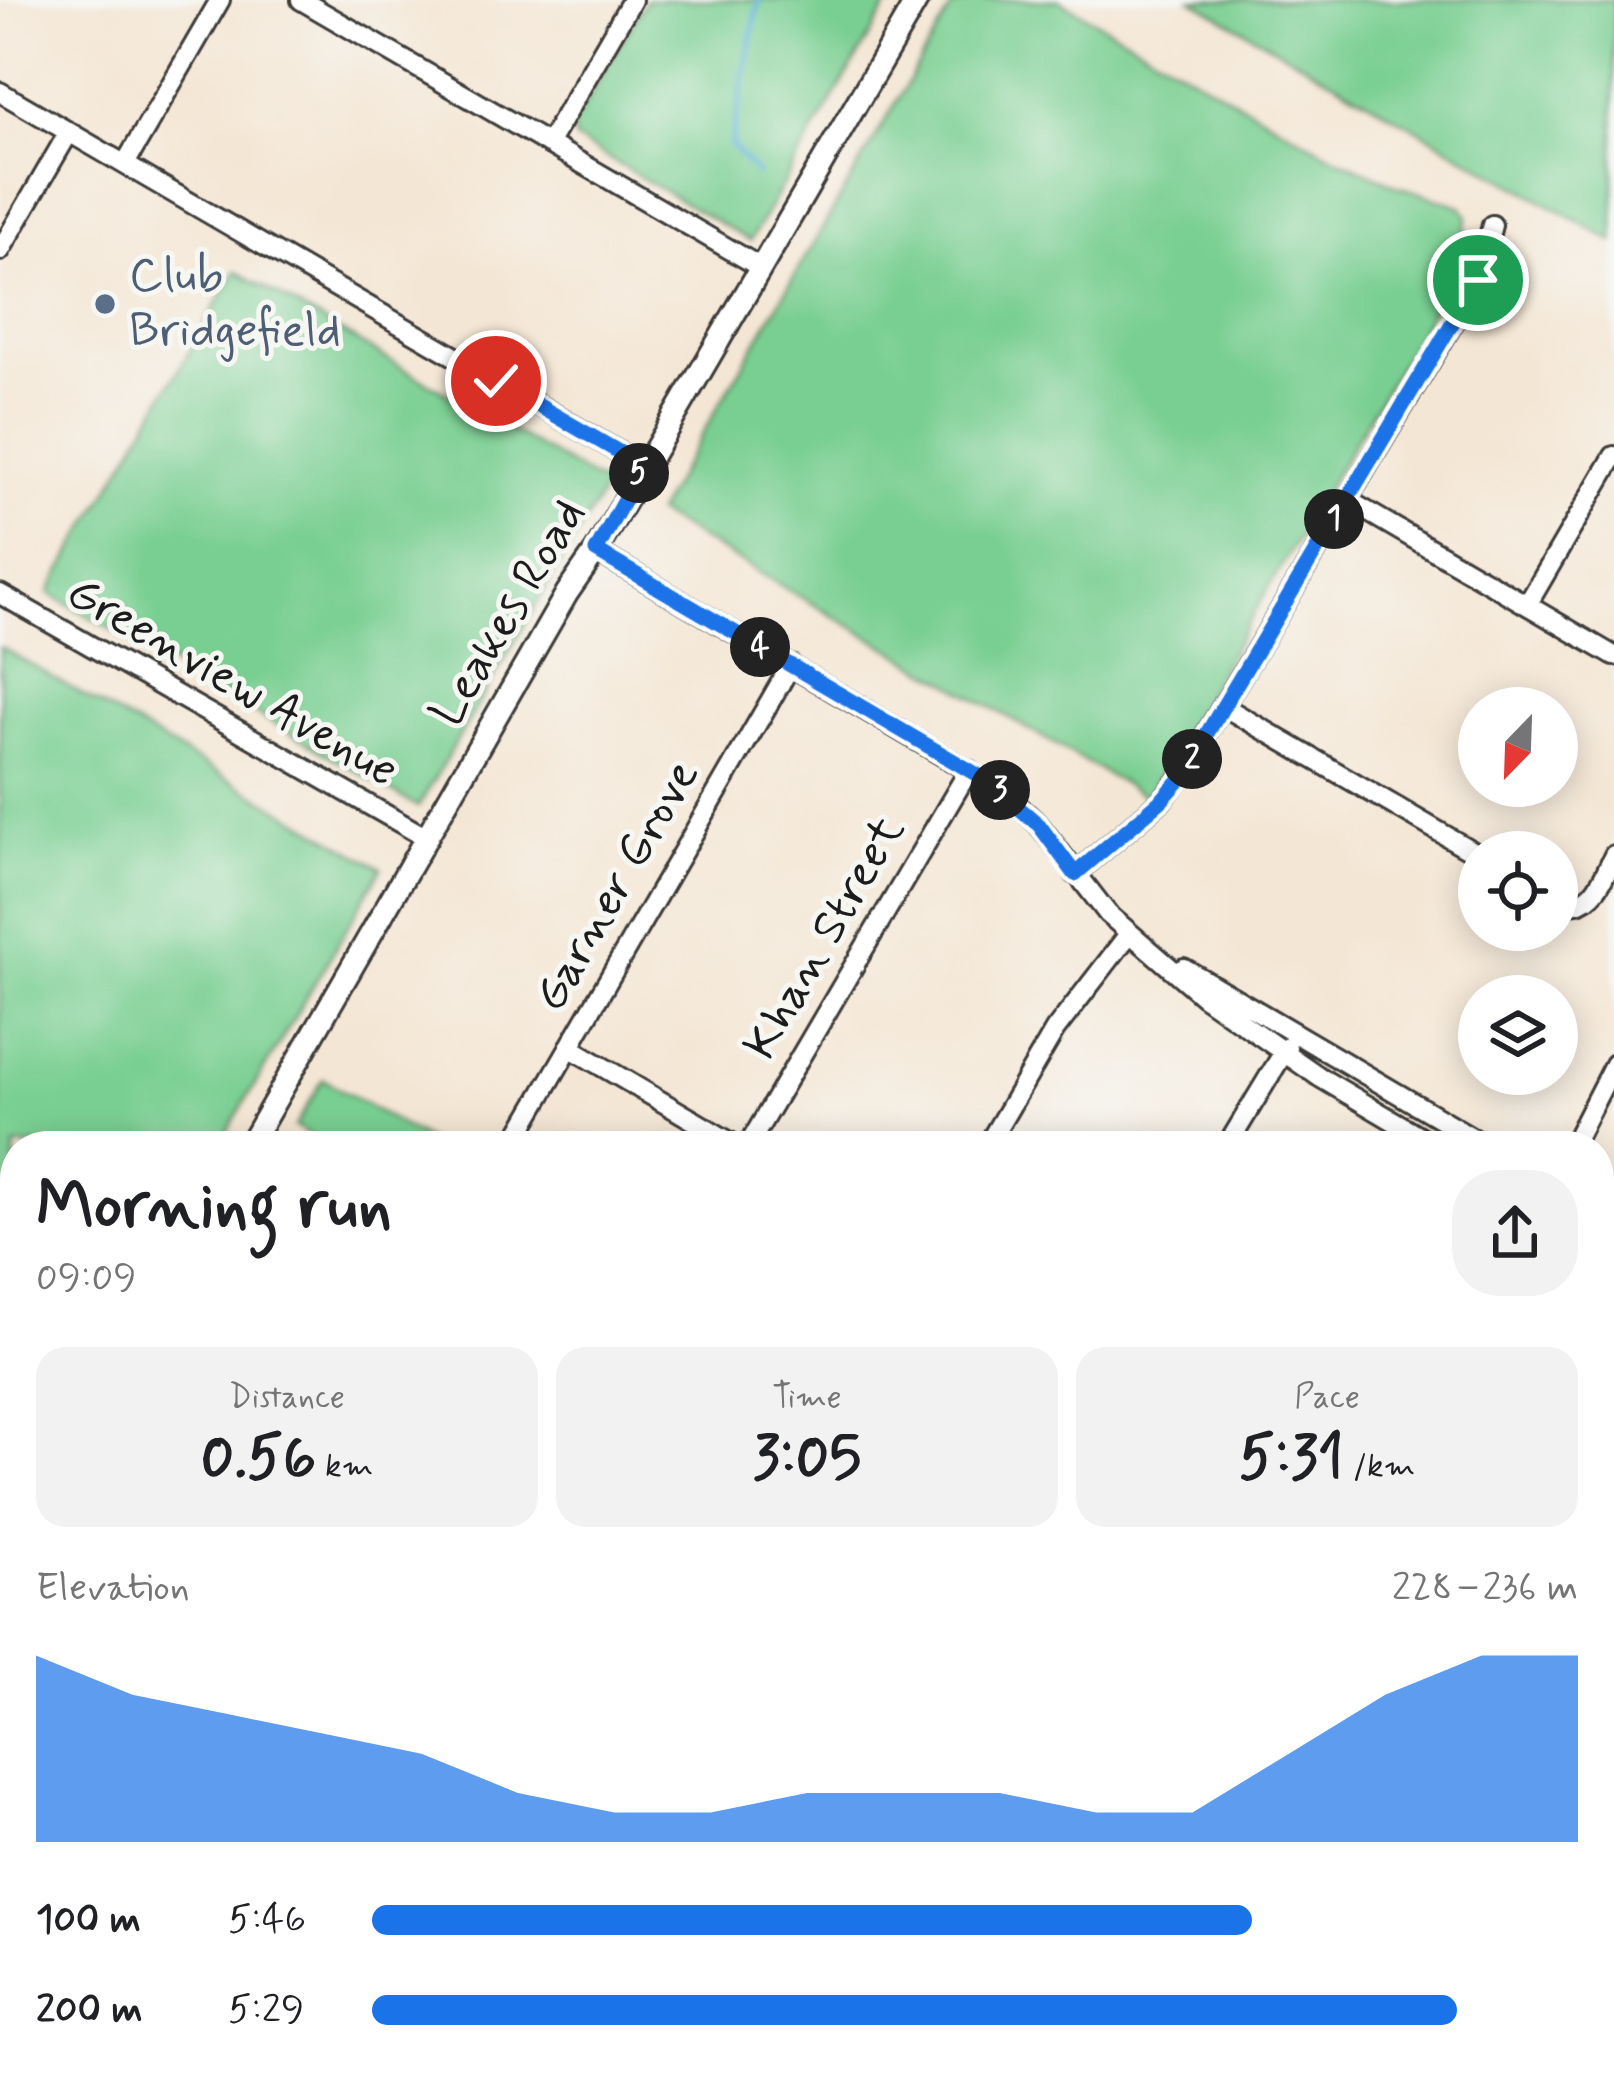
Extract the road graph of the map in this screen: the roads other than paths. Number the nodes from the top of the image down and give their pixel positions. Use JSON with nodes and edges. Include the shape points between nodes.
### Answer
{"nodes":[{"id":1,"x":220,"y":0,"type":"edge"},
{"id":2,"x":301,"y":0,"type":"edge"},
{"id":3,"x":632,"y":0,"type":"edge"},
{"id":4,"x":917,"y":0,"type":"edge"},
{"id":5,"x":0,"y":92,"type":"edge"},
{"id":6,"x":69,"y":132,"type":"junction"},
{"id":7,"x":548,"y":144,"type":"junction"},
{"id":8,"x":125,"y":164,"type":"junction"},
{"id":9,"x":1492,"y":225,"type":"dead end"},
{"id":10,"x":0,"y":251,"type":"edge"},
{"id":11,"x":760,"y":267,"type":"junction"},
{"id":12,"x":1614,"y":456,"type":"edge"},
{"id":13,"x":643,"y":466,"type":"junction"},
{"id":14,"x":1346,"y":499,"type":"junction"},
{"id":15,"x":596,"y":551,"type":"junction"},
{"id":16,"x":0,"y":595,"type":"edge"},
{"id":17,"x":1527,"y":605,"type":"junction"},
{"id":18,"x":1614,"y":656,"type":"edge"},
{"id":19,"x":790,"y":665,"type":"junction"},
{"id":20,"x":1223,"y":706,"type":"junction"},
{"id":21,"x":969,"y":770,"type":"junction"},
{"id":22,"x":425,"y":837,"type":"junction"},
{"id":23,"x":1458,"y":843,"type":"edge"},
{"id":24,"x":1614,"y":855,"type":"edge"},
{"id":25,"x":1075,"y":874,"type":"junction"},
{"id":26,"x":1578,"y":904,"type":"edge"},
{"id":27,"x":1129,"y":934,"type":"junction"},
{"id":28,"x":1297,"y":1033,"type":"junction"},
{"id":29,"x":569,"y":1047,"type":"junction"},
{"id":30,"x":1284,"y":1053,"type":"junction"},
{"id":31,"x":1614,"y":1064,"type":"edge"},
{"id":32,"x":1588,"y":1112,"type":"junction"},
{"id":33,"x":258,"y":1131,"type":"edge"},
{"id":34,"x":521,"y":1131,"type":"edge"},
{"id":35,"x":712,"y":1131,"type":"edge"},
{"id":36,"x":757,"y":1131,"type":"edge"},
{"id":37,"x":996,"y":1131,"type":"edge"},
{"id":38,"x":1236,"y":1131,"type":"edge"},
{"id":39,"x":1411,"y":1131,"type":"edge"},
{"id":40,"x":1462,"y":1131,"type":"edge"},
{"id":41,"x":1571,"y":1131,"type":"edge"},
{"id":42,"x":1579,"y":1131,"type":"edge"}],
"edges":[{"from":1,"to":8,"type":"street"},
{"from":2,"to":7,"type":"street"},
{"from":3,"to":7,"type":"street"},
{"from":4,"to":11,"type":"street","name":"Leakes Road"},
{"from":5,"to":6,"type":"street"},
{"from":6,"to":8,"type":"street"},
{"from":6,"to":10,"type":"street"},
{"from":7,"to":11,"type":"street"},
{"from":8,"to":13,"type":"street"},
{"from":9,"to":14,"type":"street","via":[[1478,280]]},
{"from":11,"to":13,"type":"street","name":"Leakes Road"},
{"from":12,"to":17,"type":"street"},
{"from":13,"to":15,"type":"street","name":"Leakes Road"},
{"from":14,"to":17,"type":"street"},
{"from":14,"to":20,"type":"street"},
{"from":15,"to":19,"type":"street"},
{"from":15,"to":22,"type":"street","name":"Leakes Road"},
{"from":16,"to":22,"type":"street","name":"Greenview Avenue"},
{"from":17,"to":18,"type":"street"},
{"from":19,"to":21,"type":"street"},
{"from":19,"to":29,"type":"street","name":"Garner Grove"},
{"from":20,"to":23,"type":"street"},
{"from":20,"to":25,"type":"street","via":[[1178,782]]},
{"from":21,"to":25,"type":"street","via":[[1024,809]]},
{"from":21,"to":36,"type":"street","name":"Khan Street"},
{"from":22,"to":33,"type":"street","name":"Leakes Road"},
{"from":24,"to":26,"type":"street","via":[[1595,892]]},
{"from":25,"to":27,"type":"street"},
{"from":27,"to":28,"type":"street"},
{"from":27,"to":30,"type":"street"},
{"from":27,"to":37,"type":"street","via":[[1055,1030]]},
{"from":28,"to":30,"type":"street"},
{"from":28,"to":40,"type":"street"},
{"from":29,"to":34,"type":"street","name":"Garner Grove"},
{"from":29,"to":35,"type":"street"},
{"from":30,"to":38,"type":"street"},
{"from":30,"to":39,"type":"street"},
{"from":31,"to":32,"type":"street"},
{"from":32,"to":41,"type":"street"},
{"from":32,"to":42,"type":"street"}]}
